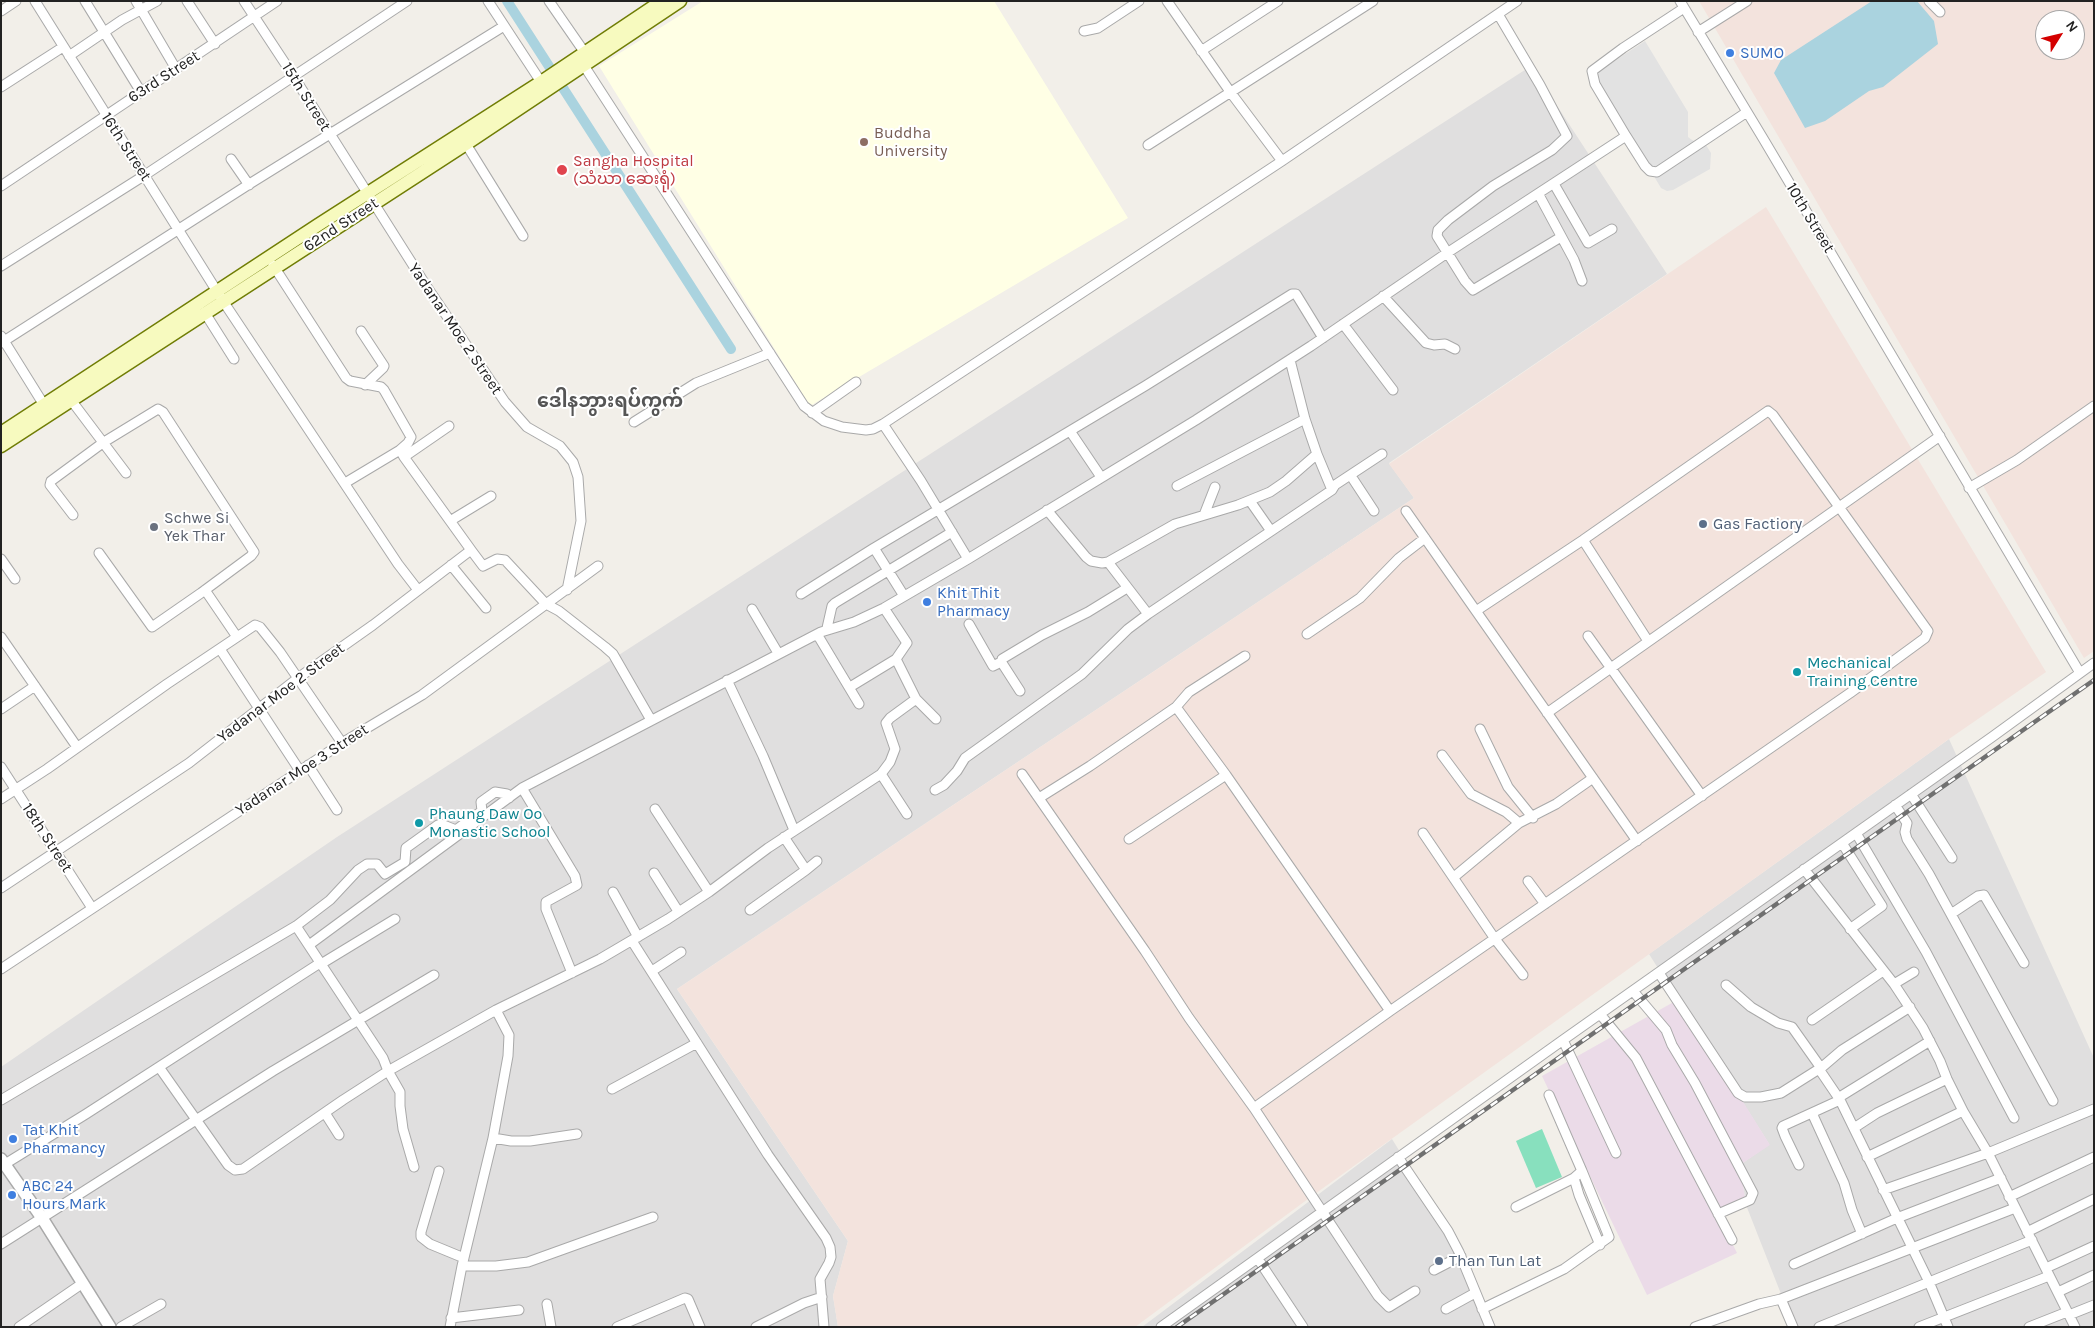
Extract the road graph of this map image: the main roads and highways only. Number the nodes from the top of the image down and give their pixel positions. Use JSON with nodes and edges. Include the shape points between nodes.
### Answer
{"nodes":[{"id":1,"x":662,"y":1,"type":"edge"},
{"id":2,"x":680,"y":1,"type":"edge"},
{"id":3,"x":579,"y":61,"type":"junction"},
{"id":4,"x":546,"y":82,"type":"junction"},
{"id":5,"x":371,"y":199,"type":"junction"},
{"id":6,"x":220,"y":296,"type":"junction"},
{"id":7,"x":68,"y":396,"type":"junction"},
{"id":8,"x":1,"y":433,"type":"edge"},
{"id":9,"x":1,"y":446,"type":"edge"}],
"edges":[{"from":1,"to":3,"type":"main road","name":"62nd Street"},
{"from":2,"to":3,"type":"main road","name":"62nd Street"},
{"from":3,"to":4,"type":"main road","name":"62nd Street"},
{"from":4,"to":5,"type":"main road","name":"62nd Street"},
{"from":4,"to":5,"type":"main road","name":"62nd Street","via":[[466,144]]},
{"from":5,"to":6,"type":"main road","name":"62nd Street"},
{"from":6,"to":7,"type":"main road","name":"62nd Street"},
{"from":6,"to":7,"type":"main road","name":"62nd Street","via":[[205,313]]},
{"from":7,"to":8,"type":"main road","name":"62nd Street","via":[[44,405]]},
{"from":7,"to":9,"type":"main road","name":"62nd Street"}]}
